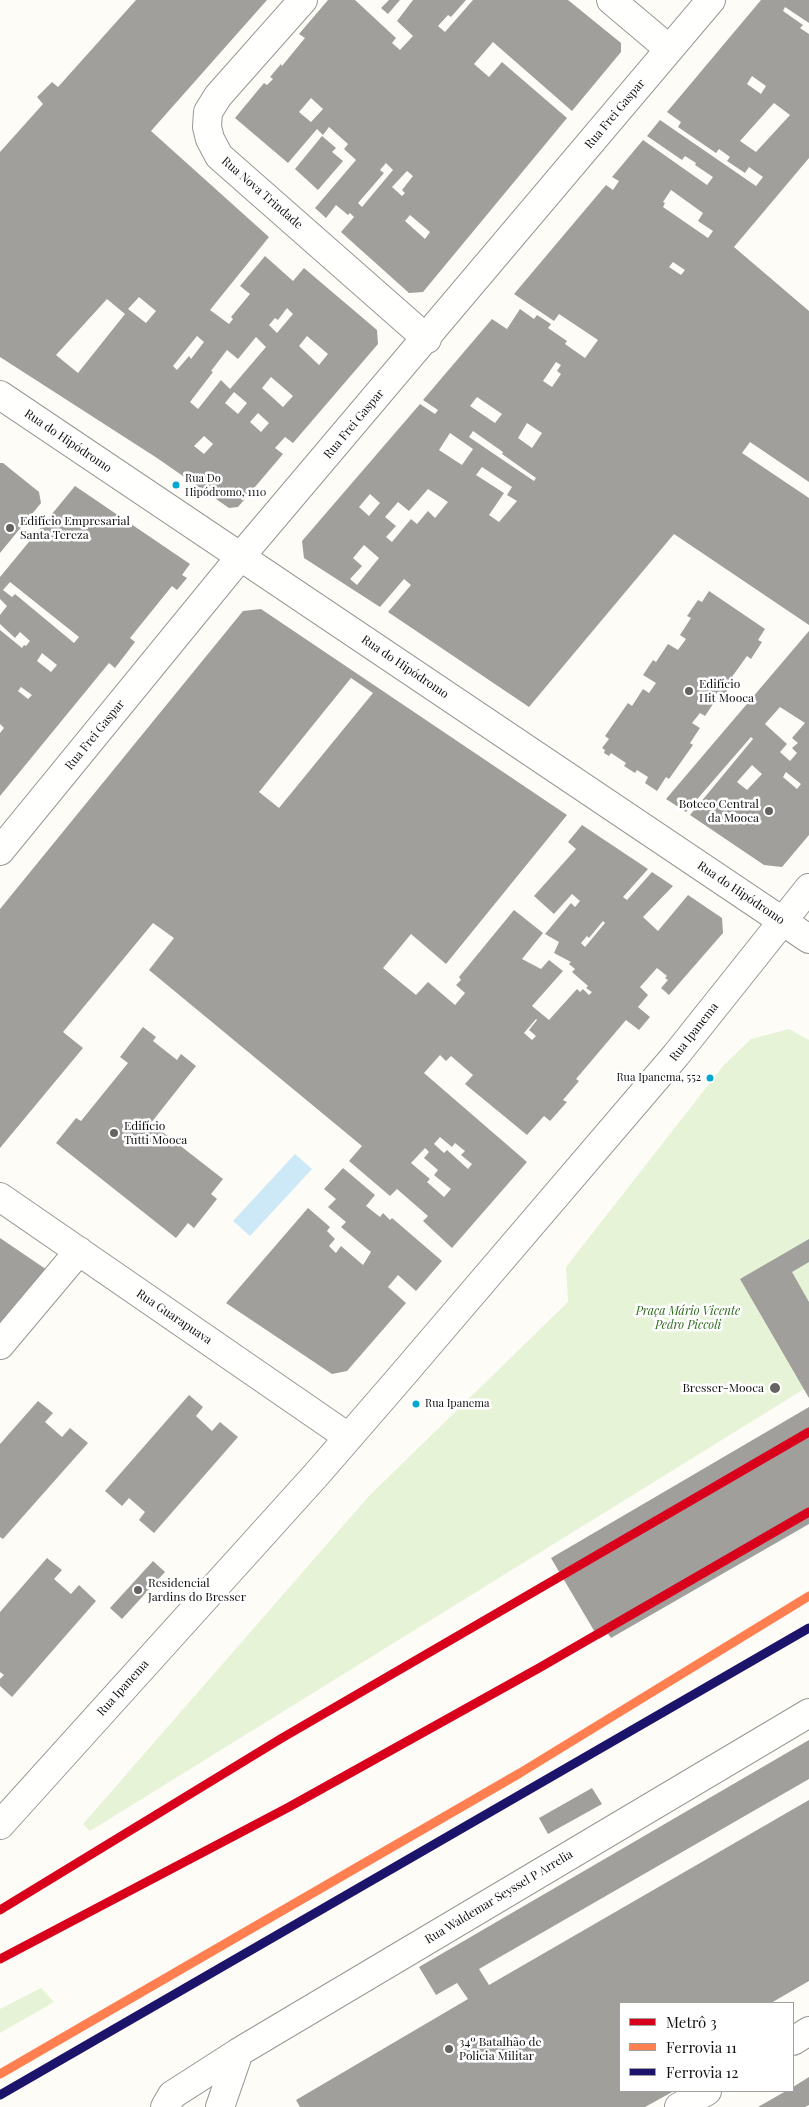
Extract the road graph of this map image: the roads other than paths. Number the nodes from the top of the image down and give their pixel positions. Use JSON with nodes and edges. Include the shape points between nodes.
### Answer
{"nodes":[{"id":1,"x":303,"y":0,"type":"edge"},
{"id":2,"x":610,"y":0,"type":"edge"},
{"id":3,"x":711,"y":0,"type":"edge"},
{"id":4,"x":669,"y":49,"type":"junction"},
{"id":5,"x":427,"y":338,"type":"junction"},
{"id":6,"x":0,"y":395,"type":"edge"},
{"id":7,"x":241,"y":556,"type":"junction"},
{"id":8,"x":0,"y":851,"type":"edge"},
{"id":9,"x":809,"y":888,"type":"edge"},
{"id":10,"x":782,"y":921,"type":"junction"},
{"id":11,"x":809,"y":939,"type":"edge"},
{"id":12,"x":0,"y":1197,"type":"edge"},
{"id":13,"x":79,"y":1251,"type":"junction"},
{"id":14,"x":0,"y":1345,"type":"edge"},
{"id":15,"x":348,"y":1437,"type":"junction"},
{"id":16,"x":809,"y":1713,"type":"edge"},
{"id":17,"x":0,"y":1824,"type":"edge"},
{"id":18,"x":809,"y":2031,"type":"edge"},
{"id":19,"x":794,"y":2040,"type":"edge"},
{"id":20,"x":240,"y":2052,"type":"junction"},
{"id":21,"x":705,"y":2092,"type":"edge"},
{"id":22,"x":165,"y":2107,"type":"edge"},
{"id":23,"x":220,"y":2107,"type":"edge"},
{"id":24,"x":679,"y":2107,"type":"edge"}],
"edges":[{"from":1,"to":5,"type":"street","name":"Rua Nova Trindade","via":[[218,96],[208,112],[210,139],[219,156]]},
{"from":2,"to":4,"type":"street"},
{"from":3,"to":4,"type":"street","name":"Rua Frei Gaspar"},
{"from":4,"to":5,"type":"street","name":"Rua Frei Gaspar"},
{"from":5,"to":7,"type":"street","name":"Rua Frei Gaspar"},
{"from":6,"to":7,"type":"street","name":"Rua do Hipódromo"},
{"from":7,"to":8,"type":"street","name":"Rua Frei Gaspar"},
{"from":7,"to":10,"type":"street","name":"Rua do Hipódromo"},
{"from":9,"to":10,"type":"street","name":"Rua Ipanema"},
{"from":10,"to":11,"type":"street","name":"Rua do Hipódromo"},
{"from":10,"to":15,"type":"street","name":"Rua Ipanema","via":[[676,1055]]},
{"from":12,"to":13,"type":"street","name":"Rua Guarapuava"},
{"from":13,"to":14,"type":"street"},
{"from":13,"to":15,"type":"street","name":"Rua Guarapuava"},
{"from":15,"to":17,"type":"street","name":"Rua Ipanema"},
{"from":16,"to":20,"type":"street","name":"Rua Waldemar Seyssel P Arrelia"},
{"from":18,"to":19,"type":"street"},
{"from":20,"to":22,"type":"street","name":"Rua Waldemar Seyssel P Arrelia","via":[[172,2095]]},
{"from":20,"to":23,"type":"street"},
{"from":21,"to":24,"type":"street"}]}
